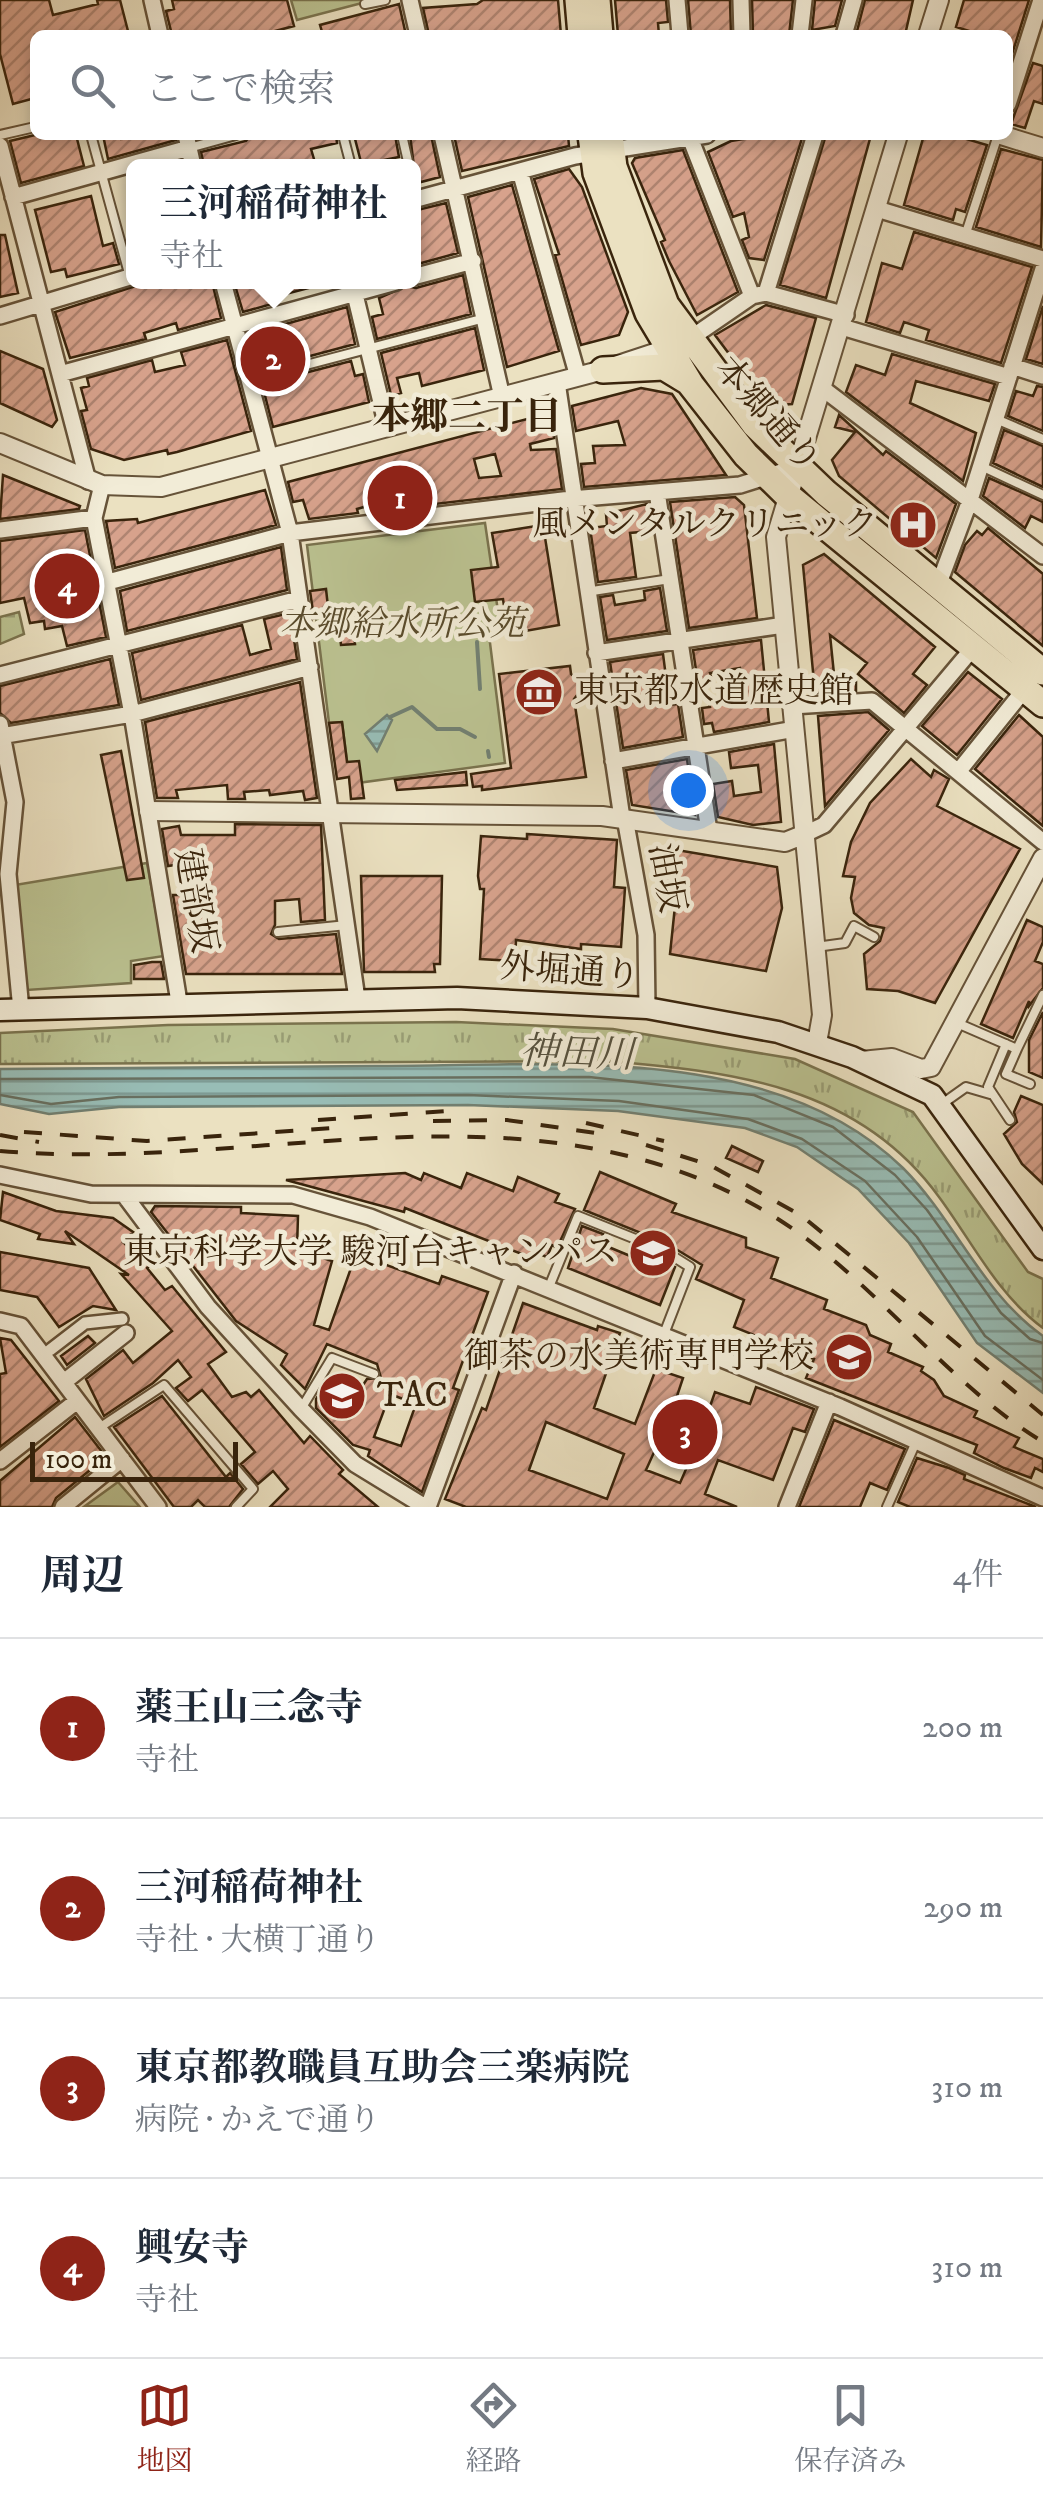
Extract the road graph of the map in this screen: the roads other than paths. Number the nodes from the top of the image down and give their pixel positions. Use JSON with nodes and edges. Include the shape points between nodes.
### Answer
{"nodes":[{"id":1,"x":152,"y":0,"type":"edge"},
{"id":2,"x":385,"y":0,"type":"edge"},
{"id":3,"x":428,"y":0,"type":"edge"},
{"id":4,"x":578,"y":0,"type":"edge"},
{"id":5,"x":597,"y":0,"type":"edge"},
{"id":6,"x":677,"y":0,"type":"edge"},
{"id":7,"x":741,"y":0,"type":"edge"},
{"id":8,"x":804,"y":0,"type":"edge"},
{"id":9,"x":854,"y":0,"type":"edge"},
{"id":10,"x":938,"y":0,"type":"edge"},
{"id":11,"x":1042,"y":0,"type":"edge"},
{"id":12,"x":410,"y":2,"type":"edge"},
{"id":13,"x":365,"y":4,"type":"dead end"},
{"id":14,"x":159,"y":30,"type":"edge"},
{"id":15,"x":417,"y":30,"type":"edge"},
{"id":16,"x":581,"y":30,"type":"edge"},
{"id":17,"x":600,"y":30,"type":"edge"},
{"id":18,"x":680,"y":30,"type":"edge"},
{"id":19,"x":742,"y":30,"type":"edge"},
{"id":20,"x":801,"y":30,"type":"edge"},
{"id":21,"x":845,"y":30,"type":"edge"},
{"id":22,"x":929,"y":30,"type":"edge"},
{"id":23,"x":1013,"y":89,"type":"edge"},
{"id":24,"x":30,"y":127,"type":"edge"},
{"id":25,"x":0,"y":135,"type":"edge"},
{"id":26,"x":1013,"y":139,"type":"edge"},
{"id":27,"x":93,"y":140,"type":"edge"},
{"id":28,"x":443,"y":140,"type":"edge"},
{"id":29,"x":639,"y":140,"type":"edge"},
{"id":30,"x":691,"y":140,"type":"edge"},
{"id":31,"x":813,"y":140,"type":"edge"},
{"id":32,"x":897,"y":140,"type":"edge"},
{"id":33,"x":998,"y":140,"type":"edge"},
{"id":34,"x":187,"y":142,"type":"edge"},
{"id":35,"x":601,"y":143,"type":"edge"},
{"id":36,"x":1043,"y":148,"type":"edge"},
{"id":37,"x":1,"y":153,"type":"edge"},
{"id":38,"x":139,"y":159,"type":"edge"},
{"id":39,"x":126,"y":164,"type":"edge"},
{"id":40,"x":520,"y":171,"type":"junction"},
{"id":41,"x":102,"y":172,"type":"junction"},
{"id":42,"x":456,"y":188,"type":"junction"},
{"id":43,"x":13,"y":197,"type":"junction"},
{"id":44,"x":421,"y":197,"type":"edge"},
{"id":45,"x":878,"y":209,"type":"junction"},
{"id":46,"x":966,"y":236,"type":"junction"},
{"id":47,"x":126,"y":259,"type":"edge"},
{"id":48,"x":1043,"y":260,"type":"edge"},
{"id":49,"x":473,"y":261,"type":"junction"},
{"id":50,"x":1043,"y":268,"type":"edge"},
{"id":51,"x":421,"y":273,"type":"edge"},
{"id":52,"x":126,"y":278,"type":"edge"},
{"id":53,"x":225,"y":289,"type":"edge"},
{"id":54,"x":347,"y":289,"type":"edge"},
{"id":55,"x":354,"y":289,"type":"edge"},
{"id":56,"x":759,"y":295,"type":"junction"},
{"id":57,"x":41,"y":303,"type":"junction"},
{"id":58,"x":1038,"y":303,"type":"edge"},
{"id":59,"x":0,"y":316,"type":"edge"},
{"id":60,"x":486,"y":318,"type":"junction"},
{"id":61,"x":844,"y":321,"type":"junction"},
{"id":62,"x":234,"y":324,"type":"junction"},
{"id":63,"x":678,"y":344,"type":"junction"},
{"id":64,"x":369,"y":349,"type":"junction"},
{"id":65,"x":1010,"y":372,"type":"junction"},
{"id":66,"x":591,"y":373,"type":"junction"},
{"id":67,"x":60,"y":374,"type":"junction"},
{"id":68,"x":1043,"y":376,"type":"edge"},
{"id":69,"x":249,"y":380,"type":"junction"},
{"id":70,"x":557,"y":382,"type":"junction"},
{"id":71,"x":691,"y":384,"type":"junction"},
{"id":72,"x":822,"y":388,"type":"junction"},
{"id":73,"x":502,"y":397,"type":"junction"},
{"id":74,"x":996,"y":419,"type":"junction"},
{"id":75,"x":387,"y":427,"type":"junction"},
{"id":76,"x":1043,"y":439,"type":"edge"},
{"id":77,"x":0,"y":443,"type":"edge"},
{"id":78,"x":270,"y":458,"type":"junction"},
{"id":79,"x":981,"y":466,"type":"junction"},
{"id":80,"x":797,"y":467,"type":"junction"},
{"id":81,"x":95,"y":483,"type":"junction"},
{"id":82,"x":778,"y":486,"type":"junction"},
{"id":83,"x":657,"y":492,"type":"junction"},
{"id":84,"x":1043,"y":495,"type":"edge"},
{"id":85,"x":571,"y":498,"type":"junction"},
{"id":86,"x":969,"y":503,"type":"junction"},
{"id":87,"x":94,"y":518,"type":"junction"},
{"id":88,"x":0,"y":530,"type":"edge"},
{"id":89,"x":290,"y":533,"type":"junction"},
{"id":90,"x":1043,"y":556,"type":"edge"},
{"id":91,"x":670,"y":579,"type":"junction"},
{"id":92,"x":108,"y":582,"type":"junction"},
{"id":93,"x":938,"y":586,"type":"junction"},
{"id":94,"x":586,"y":592,"type":"junction"},
{"id":95,"x":299,"y":599,"type":"junction"},
{"id":96,"x":784,"y":626,"type":"junction"},
{"id":97,"x":680,"y":641,"type":"junction"},
{"id":98,"x":120,"y":647,"type":"junction"},
{"id":99,"x":973,"y":648,"type":"junction"},
{"id":100,"x":596,"y":654,"type":"junction"},
{"id":101,"x":310,"y":667,"type":"junction"},
{"id":102,"x":0,"y":675,"type":"edge"},
{"id":103,"x":1037,"y":689,"type":"edge"},
{"id":104,"x":792,"y":706,"type":"junction"},
{"id":105,"x":132,"y":714,"type":"junction"},
{"id":106,"x":794,"y":729,"type":"junction"},
{"id":107,"x":906,"y":730,"type":"junction"},
{"id":108,"x":1,"y":732,"type":"edge"},
{"id":109,"x":696,"y":746,"type":"junction"},
{"id":110,"x":613,"y":761,"type":"junction"},
{"id":111,"x":958,"y":772,"type":"junction"},
{"id":112,"x":149,"y":811,"type":"junction"},
{"id":113,"x":331,"y":813,"type":"junction"},
{"id":114,"x":623,"y":818,"type":"junction"},
{"id":115,"x":710,"y":830,"type":"junction"},
{"id":116,"x":805,"y":834,"type":"junction"},
{"id":117,"x":1043,"y":842,"type":"edge"},
{"id":118,"x":1043,"y":858,"type":"edge"},
{"id":119,"x":348,"y":925,"type":"junction"},
{"id":120,"x":278,"y":932,"type":"dead end"},
{"id":121,"x":874,"y":937,"type":"dead end"},
{"id":122,"x":816,"y":946,"type":"junction"},
{"id":123,"x":1043,"y":996,"type":"edge"},
{"id":124,"x":358,"y":998,"type":"junction"},
{"id":125,"x":179,"y":1002,"type":"junction"},
{"id":126,"x":647,"y":1008,"type":"junction"},
{"id":127,"x":10,"y":1010,"type":"edge"},
{"id":128,"x":955,"y":1022,"type":"junction"},
{"id":129,"x":817,"y":1043,"type":"junction"},
{"id":130,"x":1006,"y":1044,"type":"junction"},
{"id":131,"x":1017,"y":1049,"type":"junction"},
{"id":132,"x":862,"y":1061,"type":"junction"},
{"id":133,"x":1030,"y":1084,"type":"dead end"},
{"id":134,"x":990,"y":1094,"type":"junction"},
{"id":135,"x":942,"y":1104,"type":"junction"},
{"id":136,"x":1010,"y":1120,"type":"dead end"},
{"id":137,"x":0,"y":1175,"type":"edge"},
{"id":138,"x":124,"y":1196,"type":"junction"},
{"id":139,"x":1043,"y":1249,"type":"edge"},
{"id":140,"x":514,"y":1273,"type":"junction"},
{"id":141,"x":549,"y":1287,"type":"junction"},
{"id":142,"x":0,"y":1322,"type":"edge"},
{"id":143,"x":124,"y":1326,"type":"joint"},
{"id":144,"x":664,"y":1334,"type":"junction"},
{"id":145,"x":50,"y":1350,"type":"dead end"},
{"id":146,"x":374,"y":1374,"type":"dead end"},
{"id":147,"x":64,"y":1382,"type":"junction"},
{"id":148,"x":77,"y":1401,"type":"junction"},
{"id":149,"x":828,"y":1402,"type":"junction"},
{"id":150,"x":301,"y":1408,"type":"junction"},
{"id":151,"x":99,"y":1428,"type":"junction"},
{"id":152,"x":916,"y":1442,"type":"junction"},
{"id":153,"x":122,"y":1459,"type":"junction"},
{"id":154,"x":0,"y":1461,"type":"edge"},
{"id":155,"x":1043,"y":1498,"type":"edge"},
{"id":156,"x":62,"y":1507,"type":"edge"},
{"id":157,"x":158,"y":1507,"type":"edge"},
{"id":158,"x":236,"y":1507,"type":"edge"},
{"id":159,"x":427,"y":1507,"type":"edge"},
{"id":160,"x":787,"y":1507,"type":"edge"},
{"id":161,"x":888,"y":1507,"type":"edge"}],
"edges":[{"from":1,"to":14,"type":"street"},
{"from":2,"to":13,"type":"lane"},
{"from":3,"to":12,"type":"street"},
{"from":4,"to":16,"type":"highway"},
{"from":5,"to":17,"type":"highway"},
{"from":6,"to":18,"type":"street"},
{"from":7,"to":19,"type":"street"},
{"from":8,"to":20,"type":"street"},
{"from":9,"to":21,"type":"street"},
{"from":10,"to":22,"type":"street"},
{"from":11,"to":23,"type":"street"},
{"from":12,"to":15,"type":"street"},
{"from":24,"to":25,"type":"lane"},
{"from":26,"to":36,"type":"street"},
{"from":27,"to":41,"type":"lane"},
{"from":28,"to":42,"type":"street"},
{"from":29,"to":35,"type":"street"},
{"from":30,"to":56,"type":"street"},
{"from":31,"to":56,"type":"street"},
{"from":32,"to":45,"type":"street"},
{"from":33,"to":46,"type":"lane"},
{"from":34,"to":38,"type":"street"},
{"from":35,"to":40,"type":"street"},
{"from":35,"to":63,"type":"highway","name":"本郷通り","via":[[631,267]]},
{"from":37,"to":43,"type":"street"},
{"from":39,"to":41,"type":"street"},
{"from":40,"to":42,"type":"street"},
{"from":40,"to":66,"type":"street"},
{"from":41,"to":43,"type":"street"},
{"from":41,"to":47,"type":"lane"},
{"from":42,"to":44,"type":"street"},
{"from":42,"to":49,"type":"street"},
{"from":43,"to":57,"type":"street"},
{"from":45,"to":46,"type":"street"},
{"from":45,"to":61,"type":"street"},
{"from":46,"to":48,"type":"street"},
{"from":49,"to":51,"type":"street"},
{"from":49,"to":60,"type":"street"},
{"from":50,"to":58,"type":"street"},
{"from":52,"to":57,"type":"street"},
{"from":53,"to":62,"type":"street"},
{"from":54,"to":62,"type":"street"},
{"from":55,"to":64,"type":"street"},
{"from":56,"to":61,"type":"street"},
{"from":56,"to":63,"type":"street"},
{"from":57,"to":59,"type":"street"},
{"from":57,"to":67,"type":"street"},
{"from":58,"to":65,"type":"street"},
{"from":60,"to":64,"type":"lane"},
{"from":60,"to":73,"type":"street"},
{"from":61,"to":65,"type":"street"},
{"from":61,"to":72,"type":"street"},
{"from":62,"to":67,"type":"street"},
{"from":62,"to":69,"type":"street"},
{"from":63,"to":66,"type":"street"},
{"from":63,"to":71,"type":"highway","name":"本郷通り"},
{"from":63,"to":80,"type":"highway","name":"本郷通り"},
{"from":64,"to":69,"type":"lane"},
{"from":64,"to":75,"type":"street"},
{"from":65,"to":68,"type":"street"},
{"from":65,"to":74,"type":"street"},
{"from":66,"to":70,"type":"street"},
{"from":66,"to":71,"type":"highway","via":[[664,367]]},
{"from":67,"to":81,"type":"street"},
{"from":69,"to":78,"type":"street"},
{"from":70,"to":73,"type":"street"},
{"from":70,"to":85,"type":"street","name":"油坂"},
{"from":71,"to":82,"type":"highway","name":"本郷通り"},
{"from":72,"to":80,"type":"street"},
{"from":72,"to":86,"type":"street"},
{"from":73,"to":75,"type":"street"},
{"from":74,"to":76,"type":"lane"},
{"from":74,"to":79,"type":"street"},
{"from":75,"to":78,"type":"street"},
{"from":77,"to":81,"type":"street"},
{"from":78,"to":81,"type":"street","via":[[161,487]]},
{"from":78,"to":89,"type":"street"},
{"from":79,"to":84,"type":"lane"},
{"from":79,"to":86,"type":"street"},
{"from":80,"to":82,"type":"street"},
{"from":80,"to":93,"type":"highway","name":"本郷通り"},
{"from":81,"to":87,"type":"street"},
{"from":82,"to":83,"type":"street"},
{"from":82,"to":96,"type":"street"},
{"from":82,"to":99,"type":"highway","name":"本郷通り"},
{"from":83,"to":85,"type":"street"},
{"from":83,"to":91,"type":"street"},
{"from":85,"to":89,"type":"street"},
{"from":85,"to":94,"type":"street","name":"油坂"},
{"from":86,"to":90,"type":"street"},
{"from":86,"to":93,"type":"street"},
{"from":87,"to":88,"type":"street"},
{"from":87,"to":92,"type":"street","name":"建部坂"},
{"from":89,"to":92,"type":"street"},
{"from":89,"to":95,"type":"street"},
{"from":91,"to":94,"type":"lane"},
{"from":91,"to":97,"type":"street"},
{"from":92,"to":98,"type":"street","name":"建部坂"},
{"from":93,"to":103,"type":"highway","name":"本郷通り"},
{"from":94,"to":100,"type":"street","name":"油坂"},
{"from":95,"to":98,"type":"street"},
{"from":95,"to":101,"type":"street"},
{"from":96,"to":97,"type":"street"},
{"from":96,"to":104,"type":"street"},
{"from":97,"to":100,"type":"street"},
{"from":97,"to":109,"type":"street"},
{"from":98,"to":102,"type":"street"},
{"from":98,"to":105,"type":"street","name":"建部坂"},
{"from":99,"to":103,"type":"highway","name":"本郷通り"},
{"from":99,"to":107,"type":"street"},
{"from":100,"to":110,"type":"street","name":"油坂"},
{"from":101,"to":105,"type":"street"},
{"from":101,"to":113,"type":"street"},
{"from":103,"to":111,"type":"street"},
{"from":104,"to":106,"type":"street"},
{"from":104,"to":107,"type":"street","via":[[872,701]]},
{"from":105,"to":108,"type":"street"},
{"from":105,"to":112,"type":"street","name":"建部坂"},
{"from":106,"to":109,"type":"street"},
{"from":106,"to":116,"type":"street"},
{"from":107,"to":111,"type":"street"},
{"from":107,"to":116,"type":"street","via":[[824,825]]},
{"from":108,"to":127,"type":"street","via":[[16,802],[8,874]]},
{"from":109,"to":110,"type":"street"},
{"from":109,"to":115,"type":"street"},
{"from":110,"to":114,"type":"street","name":"油坂"},
{"from":111,"to":117,"type":"street"},
{"from":112,"to":113,"type":"street"},
{"from":112,"to":125,"type":"street","name":"建部坂"},
{"from":113,"to":114,"type":"street"},
{"from":113,"to":119,"type":"street"},
{"from":114,"to":115,"type":"street"},
{"from":114,"to":126,"type":"street","name":"油坂","via":[[646,934]]},
{"from":115,"to":116,"type":"street","via":[[785,842]]},
{"from":116,"to":122,"type":"street"},
{"from":118,"to":128,"type":"street"},
{"from":119,"to":120,"type":"lane"},
{"from":119,"to":124,"type":"street"},
{"from":121,"to":122,"type":"lane","via":[[854,926],[846,943]]},
{"from":122,"to":129,"type":"street","via":[[822,1015]]},
{"from":123,"to":131,"type":"lane"},
{"from":124,"to":125,"type":"main road","name":"外堀通り"},
{"from":124,"to":126,"type":"main road","name":"外堀通り"},
{"from":125,"to":127,"type":"main road","name":"外堀通り"},
{"from":126,"to":129,"type":"main road","name":"外堀通り"},
{"from":128,"to":130,"type":"lane"},
{"from":128,"to":132,"type":"street","via":[[926,1069],[892,1058]]},
{"from":129,"to":132,"type":"main road","name":"外堀通り"},
{"from":130,"to":131,"type":"lane"},
{"from":130,"to":134,"type":"lane","via":[[988,1080]]},
{"from":131,"to":133,"type":"lane","via":[[1006,1074]]},
{"from":132,"to":135,"type":"main road","name":"外堀通り"},
{"from":134,"to":135,"type":"lane","via":[[966,1087]]},
{"from":134,"to":136,"type":"lane"},
{"from":135,"to":139,"type":"main road","name":"外堀通り"},
{"from":137,"to":138,"type":"street"},
{"from":138,"to":140,"type":"street","via":[[293,1194],[370,1216]]},
{"from":138,"to":150,"type":"street","via":[[208,1307]]},
{"from":140,"to":141,"type":"street"},
{"from":140,"to":159,"type":"street"},
{"from":141,"to":144,"type":"street"},
{"from":141,"to":144,"type":"lane","via":[[578,1216],[663,1250],[690,1267]]},
{"from":142,"to":147,"type":"street","via":[[21,1326]]},
{"from":143,"to":145,"type":"street","via":[[85,1322]]},
{"from":143,"to":147,"type":"street"},
{"from":144,"to":149,"type":"street"},
{"from":146,"to":150,"type":"lane","via":[[332,1358]]},
{"from":147,"to":148,"type":"street"},
{"from":148,"to":151,"type":"street"},
{"from":148,"to":154,"type":"street"},
{"from":149,"to":152,"type":"street"},
{"from":149,"to":160,"type":"street"},
{"from":150,"to":159,"type":"street","via":[[355,1464]]},
{"from":151,"to":153,"type":"street"},
{"from":151,"to":158,"type":"lane","via":[[164,1385],[253,1489]]},
{"from":152,"to":155,"type":"street"},
{"from":152,"to":161,"type":"lane"},
{"from":153,"to":156,"type":"street"},
{"from":153,"to":157,"type":"street"}]}
